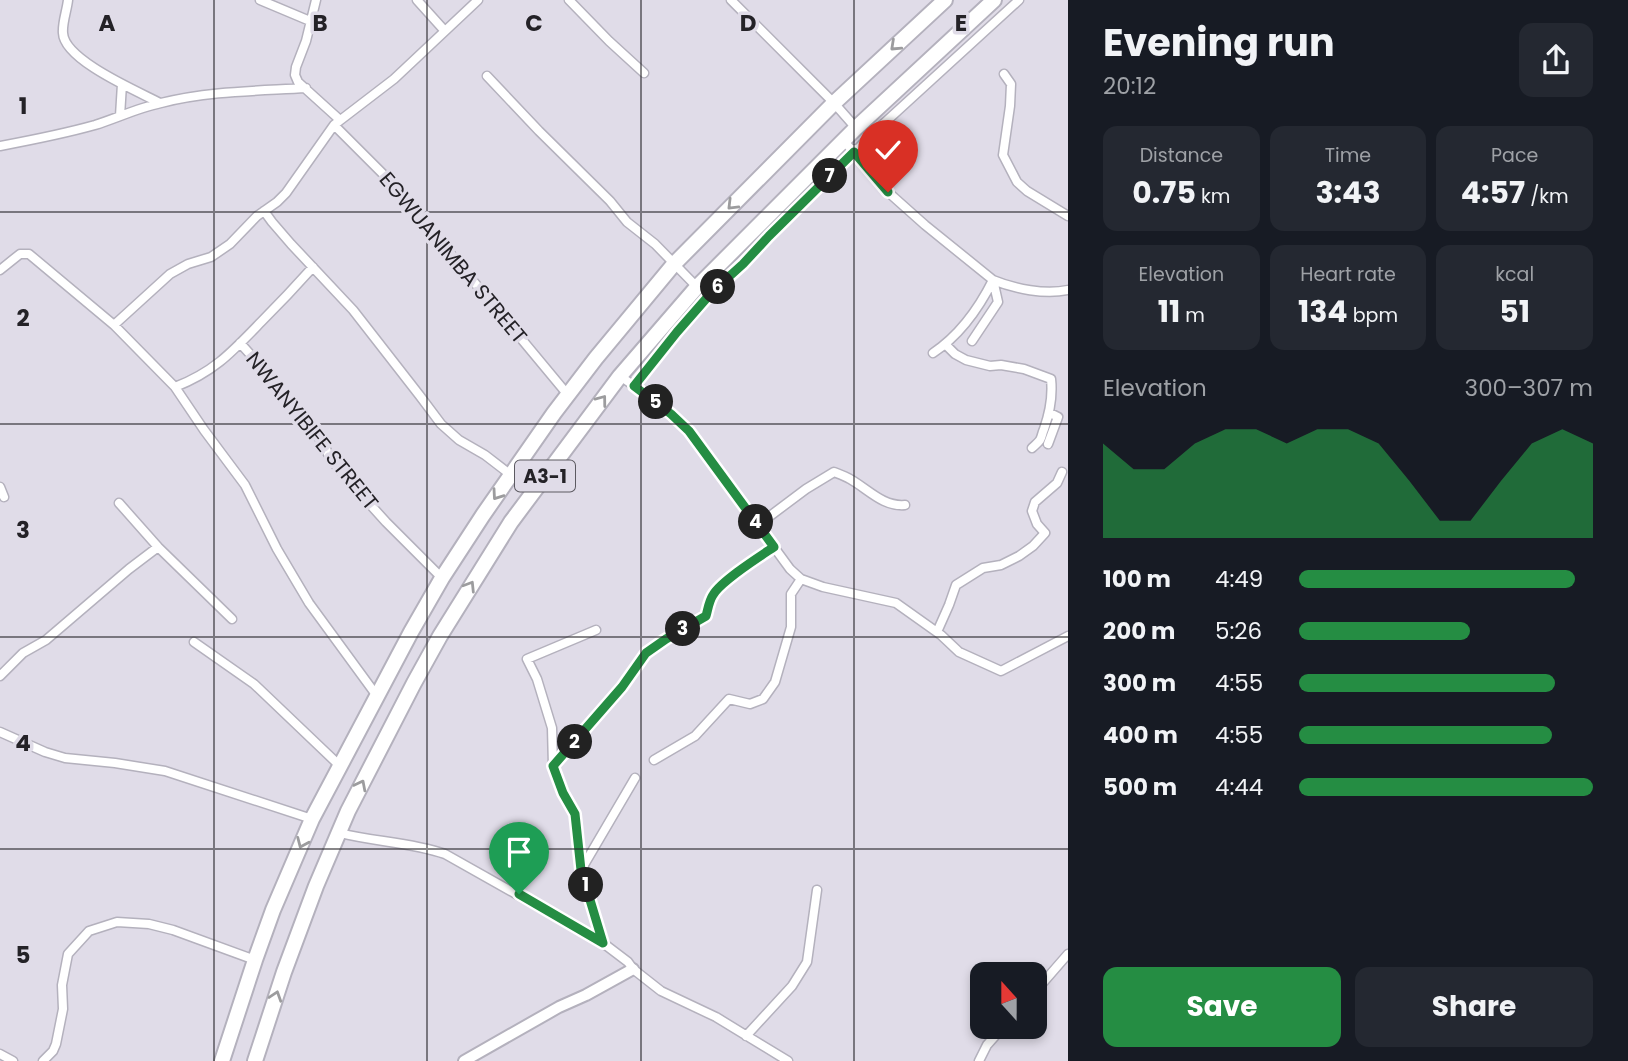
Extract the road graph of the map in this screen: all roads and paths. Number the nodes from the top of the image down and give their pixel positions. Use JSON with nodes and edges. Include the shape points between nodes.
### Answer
{"nodes":[{"id":1,"x":68,"y":0,"type":"edge"},
{"id":2,"x":260,"y":0,"type":"edge"},
{"id":3,"x":316,"y":0,"type":"edge"},
{"id":4,"x":417,"y":0,"type":"edge"},
{"id":5,"x":478,"y":0,"type":"edge"},
{"id":6,"x":569,"y":0,"type":"edge"},
{"id":7,"x":731,"y":0,"type":"edge"},
{"id":8,"x":945,"y":0,"type":"edge"},
{"id":9,"x":994,"y":0,"type":"edge"},
{"id":10,"x":1019,"y":0,"type":"edge"},
{"id":11,"x":310,"y":21,"type":"junction"},
{"id":12,"x":444,"y":30,"type":"junction"},
{"id":13,"x":644,"y":73,"type":"dead end"},
{"id":14,"x":1003,"y":74,"type":"dead end"},
{"id":15,"x":487,"y":76,"type":"dead end"},
{"id":16,"x":121,"y":83,"type":"junction"},
{"id":17,"x":306,"y":88,"type":"junction"},
{"id":18,"x":160,"y":103,"type":"junction"},
{"id":19,"x":834,"y":103,"type":"junction"},
{"id":20,"x":120,"y":117,"type":"junction"},
{"id":21,"x":337,"y":122,"type":"junction"},
{"id":22,"x":856,"y":128,"type":"junction"},
{"id":23,"x":844,"y":141,"type":"junction"},
{"id":24,"x":0,"y":146,"type":"edge"},
{"id":25,"x":854,"y":152,"type":"junction"},
{"id":26,"x":264,"y":211,"type":"junction"},
{"id":27,"x":1068,"y":216,"type":"edge"},
{"id":28,"x":674,"y":264,"type":"junction"},
{"id":29,"x":313,"y":267,"type":"junction"},
{"id":30,"x":0,"y":270,"type":"edge"},
{"id":31,"x":993,"y":280,"type":"junction"},
{"id":32,"x":697,"y":287,"type":"junction"},
{"id":33,"x":1068,"y":289,"type":"edge"},
{"id":34,"x":114,"y":325,"type":"junction"},
{"id":35,"x":972,"y":341,"type":"dead end"},
{"id":36,"x":240,"y":343,"type":"junction"},
{"id":37,"x":946,"y":345,"type":"junction"},
{"id":38,"x":933,"y":354,"type":"dead end"},
{"id":39,"x":620,"y":376,"type":"junction"},
{"id":40,"x":634,"y":386,"type":"junction"},
{"id":41,"x":174,"y":387,"type":"junction"},
{"id":42,"x":568,"y":395,"type":"junction"},
{"id":43,"x":1050,"y":413,"type":"junction"},
{"id":44,"x":1048,"y":444,"type":"dead end"},
{"id":45,"x":1032,"y":448,"type":"dead end"},
{"id":46,"x":1062,"y":472,"type":"dead end"},
{"id":47,"x":511,"y":475,"type":"junction"},
{"id":48,"x":0,"y":487,"type":"edge"},
{"id":49,"x":4,"y":497,"type":"dead end"},
{"id":50,"x":119,"y":503,"type":"dead end"},
{"id":51,"x":905,"y":505,"type":"dead end"},
{"id":52,"x":758,"y":526,"type":"junction"},
{"id":53,"x":158,"y":547,"type":"junction"},
{"id":54,"x":774,"y":547,"type":"junction"},
{"id":55,"x":442,"y":578,"type":"junction"},
{"id":56,"x":801,"y":579,"type":"junction"},
{"id":57,"x":232,"y":619,"type":"dead end"},
{"id":58,"x":596,"y":630,"type":"dead end"},
{"id":59,"x":937,"y":632,"type":"junction"},
{"id":60,"x":1068,"y":636,"type":"edge"},
{"id":61,"x":194,"y":642,"type":"dead end"},
{"id":62,"x":0,"y":676,"type":"edge"},
{"id":63,"x":377,"y":696,"type":"junction"},
{"id":64,"x":0,"y":732,"type":"edge"},
{"id":65,"x":654,"y":760,"type":"dead end"},
{"id":66,"x":340,"y":766,"type":"junction"},
{"id":67,"x":553,"y":766,"type":"junction"},
{"id":68,"x":635,"y":778,"type":"dead end"},
{"id":69,"x":312,"y":819,"type":"junction"},
{"id":70,"x":340,"y":833,"type":"junction"},
{"id":71,"x":581,"y":870,"type":"junction"},
{"id":72,"x":817,"y":890,"type":"dead end"},
{"id":73,"x":603,"y":943,"type":"junction"},
{"id":74,"x":1068,"y":954,"type":"edge"},
{"id":75,"x":255,"y":960,"type":"junction"},
{"id":76,"x":633,"y":969,"type":"junction"},
{"id":77,"x":1047,"y":978,"type":"edge"},
{"id":78,"x":746,"y":1035,"type":"junction"},
{"id":79,"x":991,"y":1040,"type":"edge"},
{"id":80,"x":0,"y":1054,"type":"edge"},
{"id":81,"x":13,"y":1061,"type":"edge"},
{"id":82,"x":43,"y":1061,"type":"edge"},
{"id":83,"x":222,"y":1061,"type":"edge"},
{"id":84,"x":255,"y":1061,"type":"edge"},
{"id":85,"x":464,"y":1061,"type":"edge"},
{"id":86,"x":788,"y":1061,"type":"edge"},
{"id":87,"x":979,"y":1061,"type":"edge"}],
"edges":[{"from":1,"to":16,"type":"street","via":[[62,34],[67,44],[80,58]]},
{"from":2,"to":11,"type":"street"},
{"from":3,"to":11,"type":"street"},
{"from":4,"to":12,"type":"street"},
{"from":5,"to":12,"type":"street"},
{"from":6,"to":13,"type":"street"},
{"from":7,"to":19,"type":"street"},
{"from":8,"to":19,"type":"highway","number":"A3-1","one_way":true},
{"from":9,"to":22,"type":"highway","number":"A3-1"},
{"from":10,"to":25,"type":"street"},
{"from":11,"to":17,"type":"street","via":[[295,75]]},
{"from":12,"to":21,"type":"street","via":[[394,79]]},
{"from":14,"to":27,"type":"street","via":[[1011,84],[1003,155],[1017,182]]},
{"from":15,"to":28,"type":"street","via":[[627,222]]},
{"from":16,"to":18,"type":"street"},
{"from":16,"to":20,"type":"street"},
{"from":17,"to":18,"type":"street","via":[[209,94]]},
{"from":17,"to":21,"type":"street","name":"EGWUANIMBA STREET"},
{"from":18,"to":20,"type":"street"},
{"from":19,"to":22,"type":"street"},
{"from":19,"to":28,"type":"highway","number":"A3-1","one_way":true},
{"from":20,"to":24,"type":"street"},
{"from":21,"to":26,"type":"street","via":[[286,193]]},
{"from":21,"to":42,"type":"street","name":"EGWUANIMBA STREET"},
{"from":22,"to":23,"type":"highway","number":"A3-1"},
{"from":23,"to":25,"type":"street"},
{"from":23,"to":32,"type":"highway","number":"A3-1"},
{"from":25,"to":31,"type":"street","via":[[888,192]]},
{"from":25,"to":40,"type":"street","via":[[712,292]]},
{"from":26,"to":29,"type":"street"},
{"from":26,"to":34,"type":"street","via":[[211,257],[170,274]]},
{"from":28,"to":32,"type":"street"},
{"from":28,"to":42,"type":"highway","number":"A3-1"},
{"from":29,"to":36,"type":"street"},
{"from":29,"to":47,"type":"street","via":[[342,297],[441,424]]},
{"from":30,"to":34,"type":"street","via":[[27,252]]},
{"from":31,"to":33,"type":"street","via":[[1033,290]]},
{"from":31,"to":35,"type":"street","via":[[998,302]]},
{"from":31,"to":37,"type":"street","via":[[979,308]]},
{"from":32,"to":39,"type":"highway","number":"A3-1"},
{"from":34,"to":41,"type":"street"},
{"from":36,"to":41,"type":"street","via":[[202,375]]},
{"from":36,"to":55,"type":"street","name":"NWANYIBIFE STREET","via":[[312,429],[339,470]]},
{"from":37,"to":38,"type":"street"},
{"from":37,"to":43,"type":"street","via":[[966,360],[1024,369],[1051,379]]},
{"from":39,"to":40,"type":"street"},
{"from":70,"to":39,"type":"highway","number":"A3-1","one_way":true,"via":[[414,683],[466,594],[511,522]]},
{"from":40,"to":52,"type":"street","via":[[689,431]]},
{"from":41,"to":63,"type":"street","via":[[246,485],[309,603]]},
{"from":42,"to":47,"type":"highway","number":"A3-1"},
{"from":43,"to":44,"type":"street","via":[[1058,417]]},
{"from":43,"to":45,"type":"street"},
{"from":46,"to":59,"type":"street","via":[[1032,511],[1045,533],[1019,556],[983,568],[956,585]]},
{"from":47,"to":55,"type":"highway","number":"A3-1","one_way":true},
{"from":48,"to":49,"type":"street"},
{"from":50,"to":53,"type":"street"},
{"from":51,"to":52,"type":"street","via":[[896,506],[872,495],[834,472]]},
{"from":52,"to":54,"type":"street"},
{"from":53,"to":57,"type":"street"},
{"from":53,"to":62,"type":"street"},
{"from":54,"to":56,"type":"street"},
{"from":54,"to":67,"type":"street","via":[[717,590],[706,616],[646,653]]},
{"from":55,"to":63,"type":"highway","number":"A3-1"},
{"from":56,"to":59,"type":"street","via":[[896,603]]},
{"from":56,"to":65,"type":"street","via":[[791,594],[791,627],[784,655],[775,682],[763,699],[750,704],[729,699],[695,736]]},
{"from":58,"to":67,"type":"street","via":[[527,659],[552,728]]},
{"from":59,"to":60,"type":"street","via":[[959,652],[1000,671]]},
{"from":61,"to":66,"type":"street","via":[[254,684]]},
{"from":63,"to":66,"type":"highway","number":"A3-1"},
{"from":64,"to":69,"type":"street","via":[[65,758],[165,771]]},
{"from":66,"to":69,"type":"highway","number":"A3-1"},
{"from":67,"to":71,"type":"street","via":[[575,814]]},
{"from":68,"to":71,"type":"street"},
{"from":69,"to":75,"type":"highway","number":"A3-1","one_way":true},
{"from":70,"to":73,"type":"street","via":[[445,854]]},
{"from":84,"to":70,"type":"highway","number":"A3-1","one_way":true,"via":[[316,886]]},
{"from":71,"to":73,"type":"street"},
{"from":72,"to":78,"type":"street","via":[[807,962],[792,986]]},
{"from":73,"to":76,"type":"street"},
{"from":74,"to":77,"type":"street"},
{"from":75,"to":82,"type":"street","via":[[149,924],[117,922],[89,931],[68,954],[56,1044]]},
{"from":75,"to":83,"type":"highway","number":"A3-1"},
{"from":76,"to":78,"type":"street","via":[[661,991]]},
{"from":76,"to":85,"type":"street"},
{"from":78,"to":86,"type":"street"},
{"from":79,"to":87,"type":"street"},
{"from":80,"to":81,"type":"street"}]}
